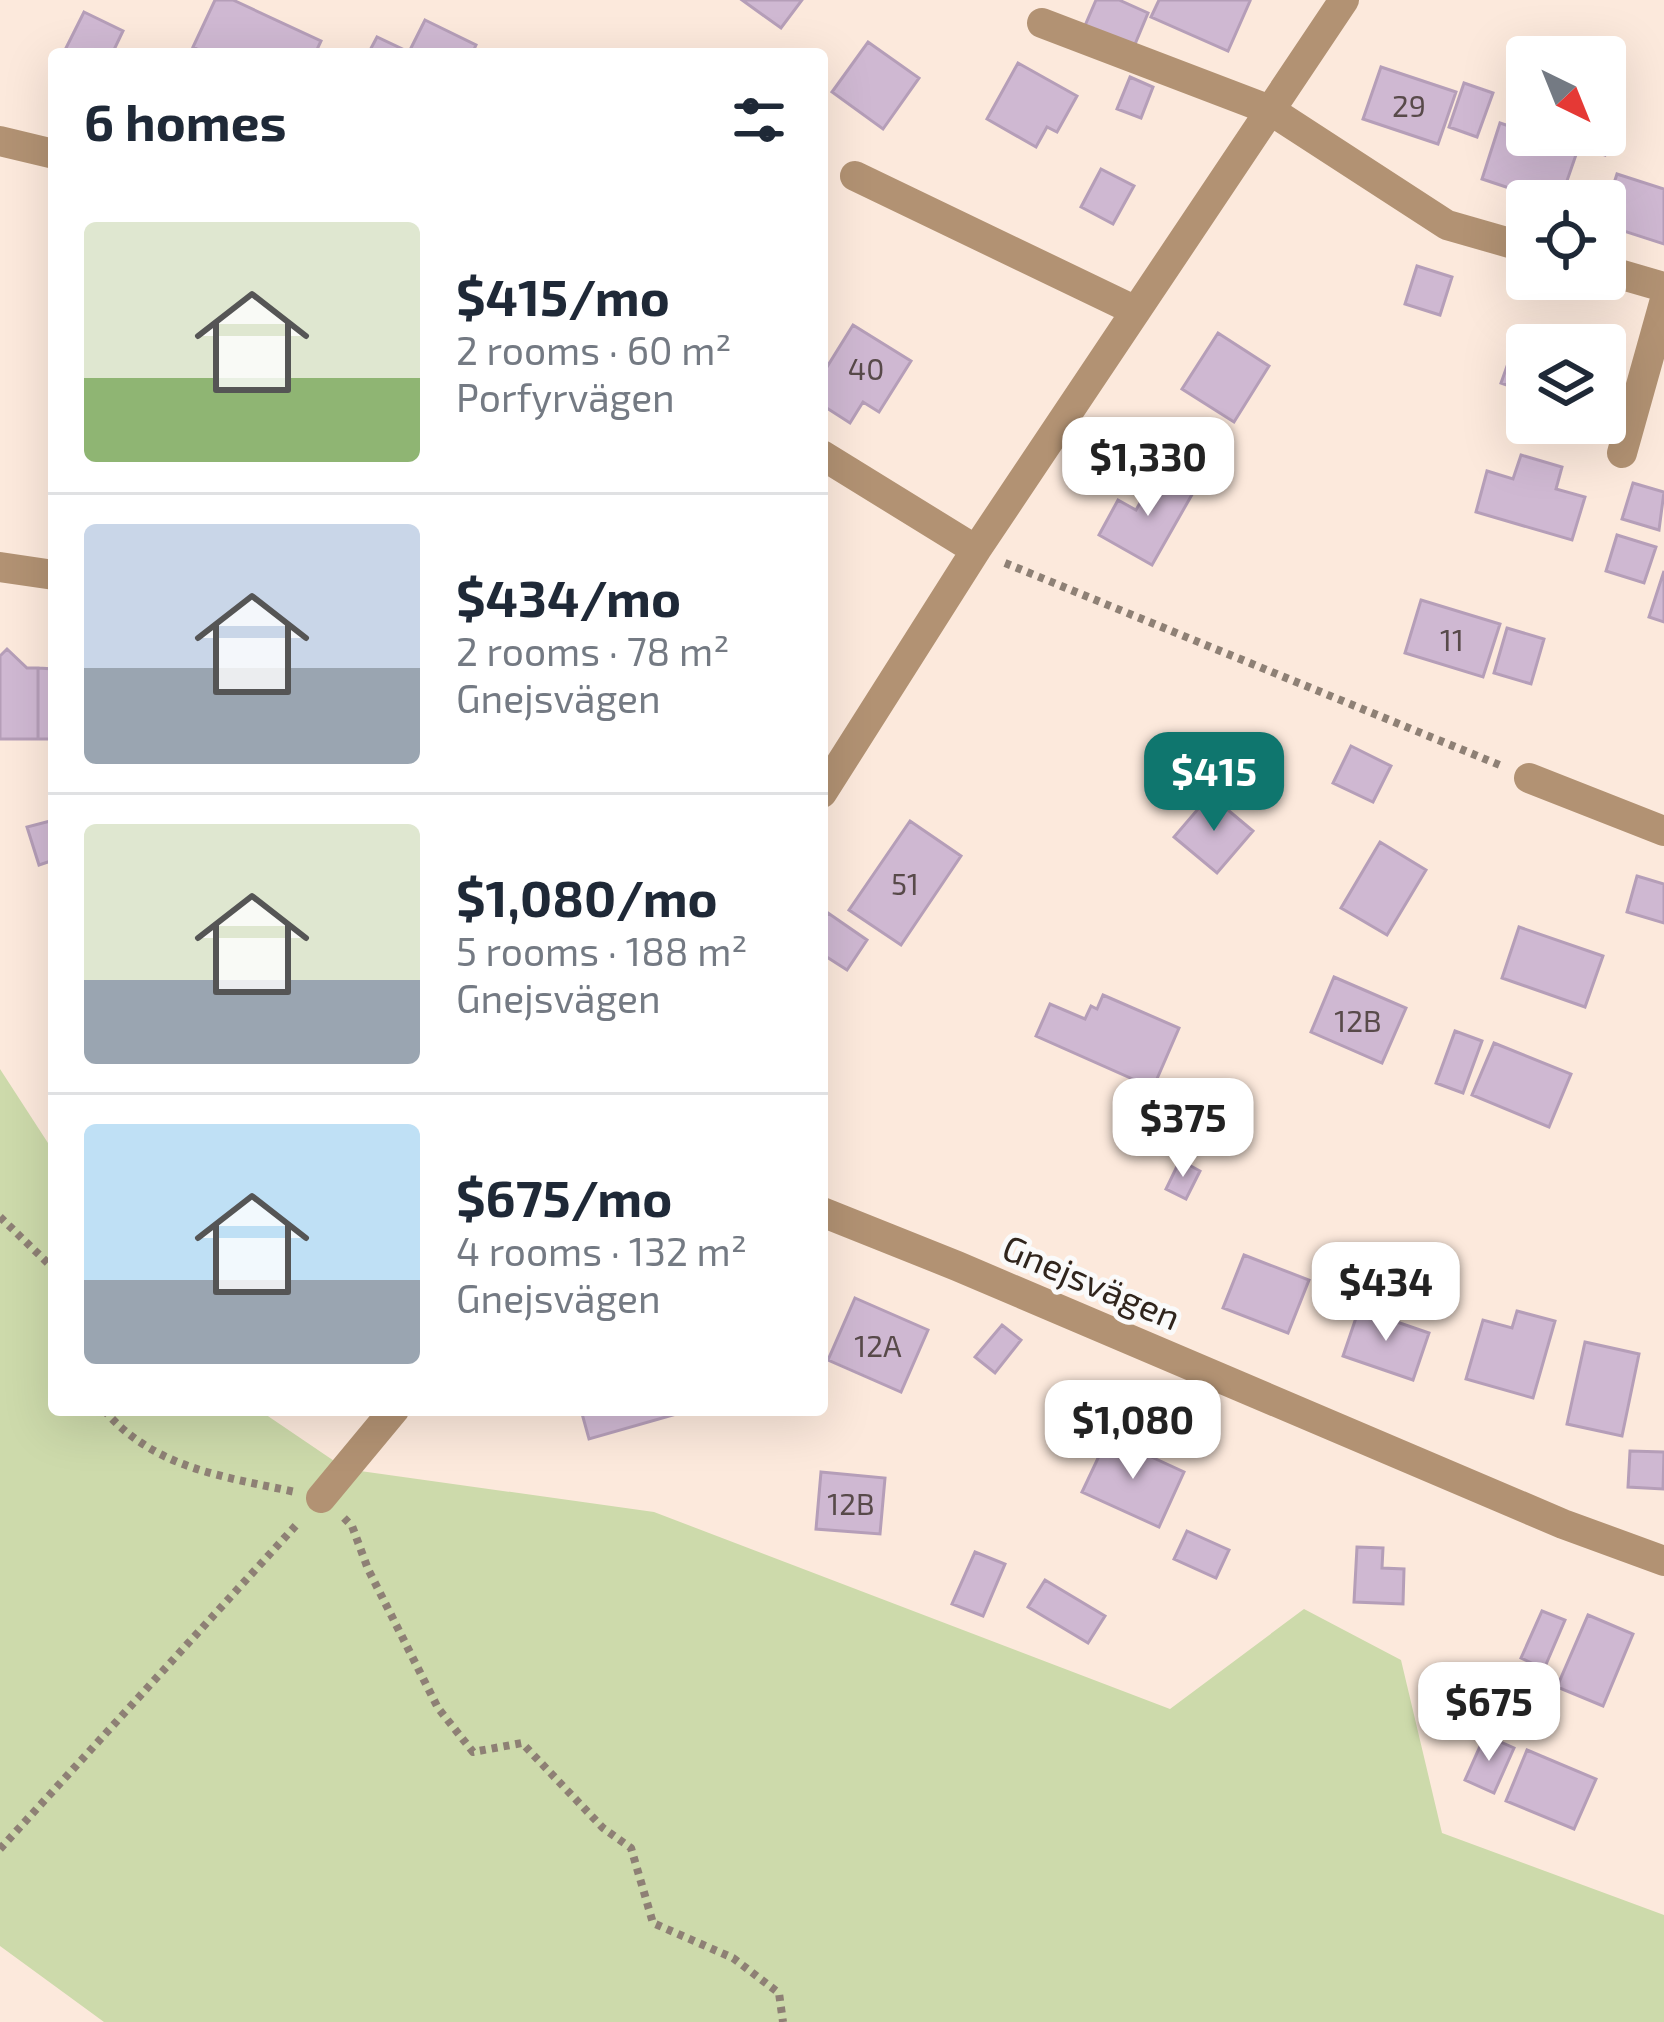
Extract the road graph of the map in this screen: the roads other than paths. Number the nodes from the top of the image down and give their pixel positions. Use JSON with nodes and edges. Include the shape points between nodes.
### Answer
{"nodes":[{"id":1,"x":1344,"y":0,"type":"edge"},
{"id":2,"x":1042,"y":22,"type":"dead end"},
{"id":3,"x":1270,"y":110,"type":"junction"},
{"id":4,"x":0,"y":141,"type":"edge"},
{"id":5,"x":48,"y":153,"type":"edge"},
{"id":6,"x":855,"y":176,"type":"dead end"},
{"id":7,"x":1506,"y":242,"type":"edge"},
{"id":8,"x":1626,"y":277,"type":"edge"},
{"id":9,"x":1664,"y":287,"type":"edge"},
{"id":10,"x":1664,"y":303,"type":"edge"},
{"id":11,"x":1136,"y":311,"type":"junction"},
{"id":12,"x":1622,"y":453,"type":"dead end"},
{"id":13,"x":828,"y":459,"type":"edge"},
{"id":14,"x":976,"y":550,"type":"junction"},
{"id":15,"x":0,"y":567,"type":"edge"},
{"id":16,"x":48,"y":574,"type":"edge"},
{"id":17,"x":1529,"y":778,"type":"road end"},
{"id":18,"x":828,"y":784,"type":"edge"},
{"id":19,"x":1664,"y":831,"type":"edge"},
{"id":20,"x":828,"y":1215,"type":"edge"},
{"id":21,"x":389,"y":1416,"type":"edge"},
{"id":22,"x":321,"y":1498,"type":"road end"},
{"id":23,"x":1664,"y":1561,"type":"edge"}],
"edges":[{"from":1,"to":3,"type":"street"},
{"from":2,"to":3,"type":"street"},
{"from":3,"to":7,"type":"street","via":[[1447,225]]},
{"from":3,"to":11,"type":"street"},
{"from":4,"to":5,"type":"street"},
{"from":6,"to":11,"type":"street"},
{"from":8,"to":9,"type":"street"},
{"from":10,"to":12,"type":"street"},
{"from":11,"to":14,"type":"street"},
{"from":13,"to":14,"type":"street"},
{"from":14,"to":18,"type":"street"},
{"from":15,"to":16,"type":"street"},
{"from":17,"to":19,"type":"street"},
{"from":20,"to":23,"type":"street","name":"Gnejsvägen"},
{"from":21,"to":22,"type":"street"}]}
